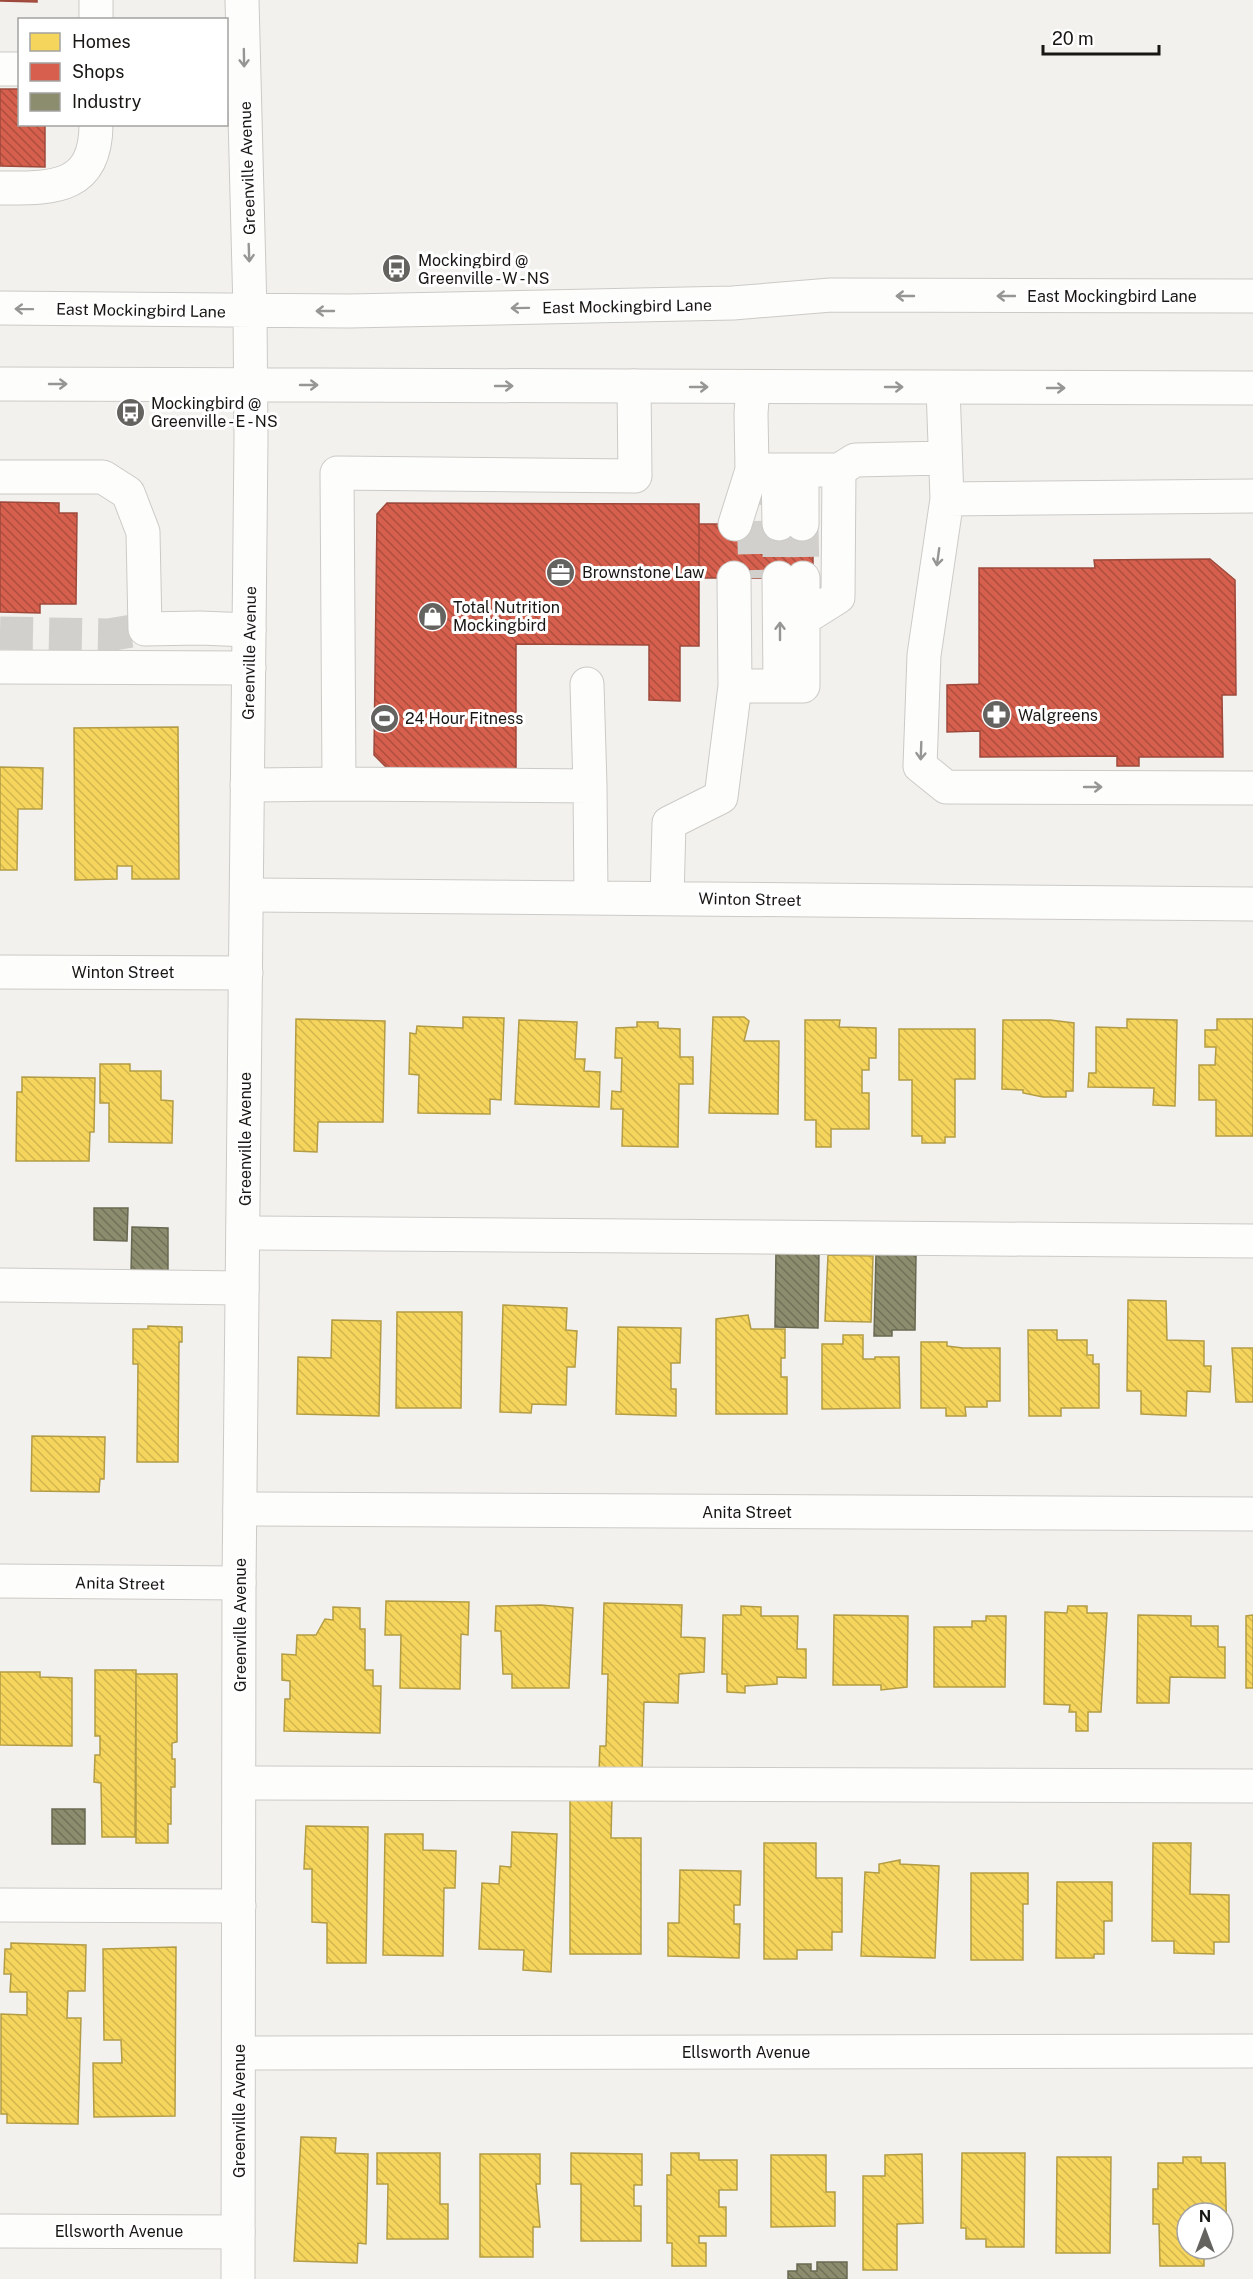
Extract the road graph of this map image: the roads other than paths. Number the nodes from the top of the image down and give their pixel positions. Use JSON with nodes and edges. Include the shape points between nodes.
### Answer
{"nodes":[{"id":1,"x":96,"y":0,"type":"edge"},
{"id":2,"x":242,"y":0,"type":"edge"},
{"id":3,"x":96,"y":18,"type":"edge"},
{"id":4,"x":0,"y":69,"type":"edge"},
{"id":5,"x":18,"y":69,"type":"edge"},
{"id":6,"x":96,"y":126,"type":"edge"},
{"id":7,"x":0,"y":188,"type":"edge"},
{"id":8,"x":1253,"y":296,"type":"edge"},
{"id":9,"x":0,"y":308,"type":"edge"},
{"id":10,"x":250,"y":311,"type":"junction"},
{"id":11,"x":0,"y":384,"type":"edge"},
{"id":12,"x":250,"y":384,"type":"junction"},
{"id":13,"x":634,"y":386,"type":"junction"},
{"id":14,"x":753,"y":387,"type":"junction"},
{"id":15,"x":943,"y":388,"type":"junction"},
{"id":16,"x":1253,"y":388,"type":"edge"},
{"id":17,"x":945,"y":458,"type":"junction"},
{"id":18,"x":777,"y":470,"type":"junction"},
{"id":19,"x":839,"y":470,"type":"junction"},
{"id":20,"x":0,"y":477,"type":"edge"},
{"id":21,"x":1253,"y":496,"type":"edge"},
{"id":22,"x":947,"y":499,"type":"junction"},
{"id":23,"x":735,"y":524,"type":"dead end"},
{"id":24,"x":790,"y":524,"type":"tunnel mouth"},
{"id":25,"x":768,"y":578,"type":"junction"},
{"id":26,"x":803,"y":619,"type":"junction"},
{"id":27,"x":249,"y":630,"type":"junction"},
{"id":28,"x":0,"y":667,"type":"edge"},
{"id":29,"x":249,"y":668,"type":"junction"},
{"id":30,"x":587,"y":684,"type":"dead end"},
{"id":31,"x":757,"y":686,"type":"junction"},
{"id":32,"x":339,"y":784,"type":"junction"},
{"id":33,"x":247,"y":785,"type":"junction"},
{"id":34,"x":590,"y":786,"type":"junction"},
{"id":35,"x":1253,"y":788,"type":"edge"},
{"id":36,"x":247,"y":895,"type":"junction"},
{"id":37,"x":591,"y":897,"type":"junction"},
{"id":38,"x":667,"y":899,"type":"junction"},
{"id":39,"x":1253,"y":904,"type":"edge"},
{"id":40,"x":0,"y":972,"type":"edge"},
{"id":41,"x":246,"y":973,"type":"junction"},
{"id":42,"x":244,"y":1233,"type":"junction"},
{"id":43,"x":1253,"y":1241,"type":"edge"},
{"id":44,"x":0,"y":1285,"type":"edge"},
{"id":45,"x":242,"y":1288,"type":"junction"},
{"id":46,"x":240,"y":1509,"type":"junction"},
{"id":47,"x":1253,"y":1514,"type":"edge"},
{"id":48,"x":0,"y":1581,"type":"edge"},
{"id":49,"x":239,"y":1583,"type":"junction"},
{"id":50,"x":239,"y":1783,"type":"junction"},
{"id":51,"x":1253,"y":1786,"type":"edge"},
{"id":52,"x":0,"y":1905,"type":"edge"},
{"id":53,"x":239,"y":1906,"type":"junction"},
{"id":54,"x":1253,"y":2051,"type":"edge"},
{"id":55,"x":239,"y":2053,"type":"junction"},
{"id":56,"x":0,"y":2231,"type":"edge"},
{"id":57,"x":238,"y":2232,"type":"junction"},
{"id":58,"x":238,"y":2279,"type":"edge"}],
"edges":[{"from":1,"to":3,"type":"main road"},
{"from":2,"to":10,"type":"main road","name":"Greenville Avenue","one_way":true},
{"from":4,"to":5,"type":"main road"},
{"from":6,"to":7,"type":"main road","via":[[91,160],[71,182],[42,188]]},
{"from":8,"to":10,"type":"main road","name":"East Mockingbird Lane","one_way":true,"via":[[831,295],[733,303]]},
{"from":10,"to":9,"type":"main road","name":"East Mockingbird Lane","one_way":true},
{"from":10,"to":12,"type":"main road","name":"Greenville Avenue"},
{"from":11,"to":12,"type":"main road","one_way":true},
{"from":12,"to":13,"type":"main road","one_way":true},
{"from":12,"to":27,"type":"main road","name":"Greenville Avenue"},
{"from":13,"to":14,"type":"main road","one_way":true},
{"from":13,"to":32,"type":"main road","via":[[635,476],[337,473]]},
{"from":14,"to":15,"type":"main road","one_way":true},
{"from":14,"to":18,"type":"main road","via":[[751,413]]},
{"from":15,"to":16,"type":"main road","one_way":true},
{"from":15,"to":17,"type":"main road"},
{"from":17,"to":19,"type":"main road","via":[[855,459]]},
{"from":17,"to":22,"type":"main road"},
{"from":18,"to":19,"type":"main road"},
{"from":18,"to":23,"type":"main road"},
{"from":18,"to":24,"type":"main road"},
{"from":19,"to":26,"type":"main road","via":[[838,597]]},
{"from":20,"to":27,"type":"main road","via":[[103,477],[128,493],[143,532],[145,629]]},
{"from":21,"to":22,"type":"main road"},
{"from":22,"to":35,"type":"main road","one_way":true,"via":[[924,655],[920,766],[946,787]]},
{"from":25,"to":26,"type":"main road"},
{"from":25,"to":31,"type":"main road"},
{"from":31,"to":25,"type":"main road","one_way":true},
{"from":26,"to":31,"type":"main road","via":[[803,686]]},
{"from":27,"to":29,"type":"main road","name":"Greenville Avenue"},
{"from":28,"to":29,"type":"main road"},
{"from":29,"to":33,"type":"main road","name":"Greenville Avenue"},
{"from":30,"to":34,"type":"main road"},
{"from":31,"to":38,"type":"main road","via":[[721,797],[669,823]]},
{"from":32,"to":33,"type":"main road"},
{"from":32,"to":34,"type":"main road"},
{"from":33,"to":36,"type":"main road","name":"Greenville Avenue"},
{"from":34,"to":37,"type":"main road"},
{"from":36,"to":37,"type":"main road","name":"Winton Street"},
{"from":36,"to":41,"type":"main road","name":"Greenville Avenue"},
{"from":37,"to":38,"type":"main road","name":"Winton Street"},
{"from":38,"to":39,"type":"main road","name":"Winton Street"},
{"from":40,"to":41,"type":"main road","name":"Winton Street"},
{"from":41,"to":42,"type":"main road","name":"Greenville Avenue"},
{"from":42,"to":43,"type":"main road"},
{"from":42,"to":45,"type":"main road","name":"Greenville Avenue"},
{"from":44,"to":45,"type":"main road"},
{"from":45,"to":46,"type":"main road","name":"Greenville Avenue"},
{"from":46,"to":47,"type":"main road","name":"Anita Street"},
{"from":46,"to":49,"type":"main road","name":"Greenville Avenue"},
{"from":48,"to":49,"type":"main road","name":"Anita Street"},
{"from":49,"to":50,"type":"main road","name":"Greenville Avenue"},
{"from":50,"to":51,"type":"main road"},
{"from":50,"to":53,"type":"main road","name":"Greenville Avenue"},
{"from":52,"to":53,"type":"main road"},
{"from":53,"to":55,"type":"main road","name":"Greenville Avenue"},
{"from":54,"to":55,"type":"main road","name":"Ellsworth Avenue"},
{"from":55,"to":57,"type":"main road","name":"Greenville Avenue"},
{"from":56,"to":57,"type":"main road","name":"Ellsworth Avenue"},
{"from":57,"to":58,"type":"main road","name":"Greenville Avenue"}]}
